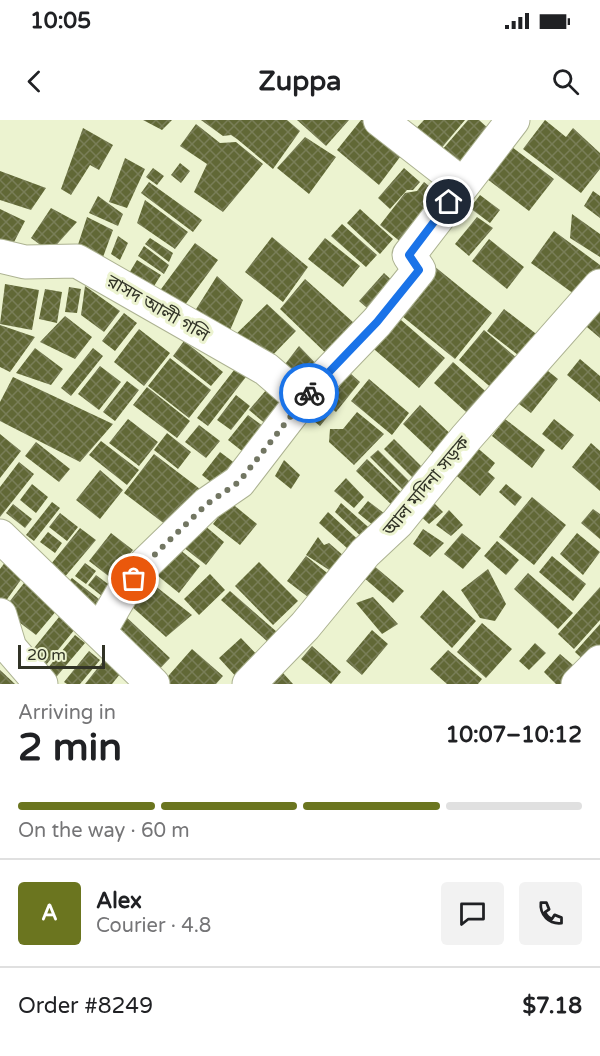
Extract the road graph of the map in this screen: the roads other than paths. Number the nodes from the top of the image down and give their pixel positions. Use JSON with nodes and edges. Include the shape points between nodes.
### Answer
{"nodes":[{"id":1,"x":380,"y":120,"type":"edge"},
{"id":2,"x":513,"y":120,"type":"edge"},
{"id":3,"x":462,"y":184,"type":"junction"},
{"id":4,"x":0,"y":256,"type":"edge"},
{"id":5,"x":600,"y":286,"type":"edge"},
{"id":6,"x":302,"y":400,"type":"junction"},
{"id":7,"x":0,"y":536,"type":"edge"},
{"id":8,"x":0,"y":615,"type":"edge"},
{"id":9,"x":100,"y":631,"type":"junction"},
{"id":10,"x":600,"y":662,"type":"edge"},
{"id":11,"x":41,"y":684,"type":"edge"},
{"id":12,"x":153,"y":684,"type":"edge"},
{"id":13,"x":249,"y":684,"type":"edge"},
{"id":14,"x":578,"y":684,"type":"edge"}],
"edges":[{"from":1,"to":3,"type":"street"},
{"from":2,"to":3,"type":"street"},
{"from":3,"to":6,"type":"street","via":[[409,255],[419,270],[377,322]]},
{"from":4,"to":6,"type":"street","name":"রাসদ আলী গলি","via":[[25,262],[77,261],[266,369]]},
{"from":5,"to":13,"type":"street","name":"আল মদিনা সড়ক","via":[[397,523],[365,553],[305,626]]},
{"from":6,"to":9,"type":"street","via":[[239,482],[207,504],[146,563]]},
{"from":7,"to":9,"type":"street"},
{"from":8,"to":11,"type":"street","via":[[10,648]]},
{"from":9,"to":12,"type":"street"},
{"from":10,"to":14,"type":"street"}]}
